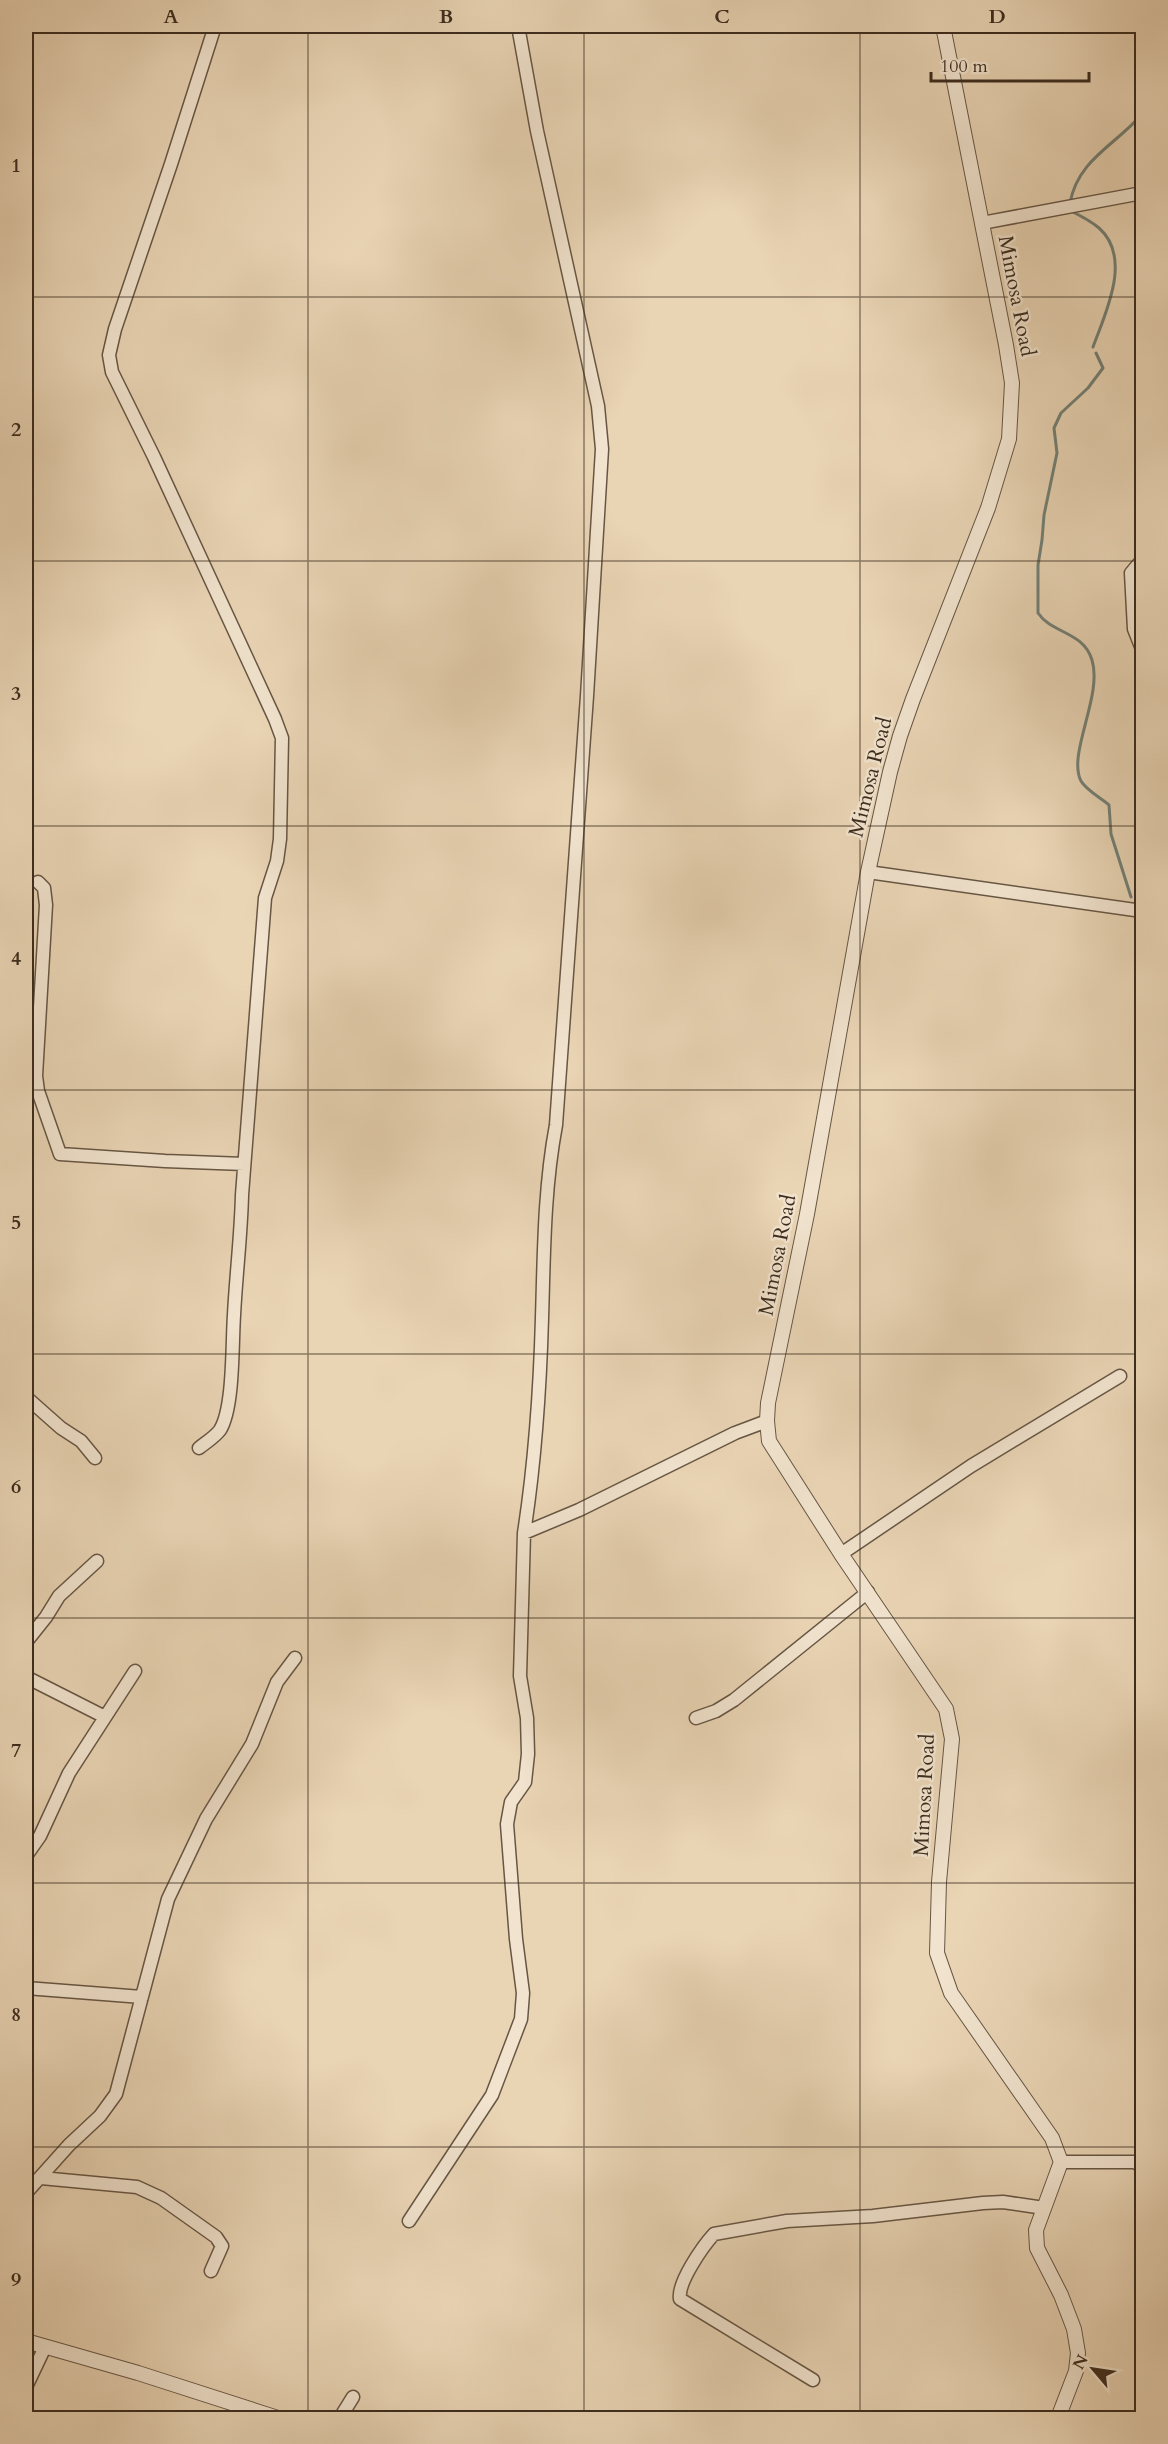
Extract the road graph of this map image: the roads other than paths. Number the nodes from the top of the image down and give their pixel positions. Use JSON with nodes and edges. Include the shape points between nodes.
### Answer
{"nodes":[{"id":1,"x":215,"y":26,"type":"edge"},
{"id":2,"x":518,"y":26,"type":"edge"},
{"id":3,"x":943,"y":26,"type":"edge"},
{"id":4,"x":1143,"y":193,"type":"edge"},
{"id":5,"x":981,"y":223,"type":"junction"},
{"id":6,"x":1143,"y":560,"type":"edge"},
{"id":7,"x":1142,"y":645,"type":"edge"},
{"id":8,"x":868,"y":872,"type":"junction"},
{"id":9,"x":38,"y":882,"type":"dead end"},
{"id":10,"x":1143,"y":910,"type":"edge"},
{"id":11,"x":244,"y":1164,"type":"junction"},
{"id":12,"x":1120,"y":1376,"type":"dead end"},
{"id":13,"x":26,"y":1397,"type":"edge"},
{"id":14,"x":767,"y":1421,"type":"junction"},
{"id":15,"x":199,"y":1448,"type":"dead end"},
{"id":16,"x":95,"y":1458,"type":"dead end"},
{"id":17,"x":524,"y":1533,"type":"junction"},
{"id":18,"x":841,"y":1554,"type":"junction"},
{"id":19,"x":98,"y":1561,"type":"dead end"},
{"id":20,"x":868,"y":1592,"type":"junction"},
{"id":21,"x":26,"y":1642,"type":"edge"},
{"id":22,"x":295,"y":1658,"type":"dead end"},
{"id":23,"x":135,"y":1671,"type":"dead end"},
{"id":24,"x":26,"y":1677,"type":"edge"},
{"id":25,"x":105,"y":1717,"type":"junction"},
{"id":26,"x":696,"y":1718,"type":"dead end"},
{"id":27,"x":26,"y":1856,"type":"edge"},
{"id":28,"x":26,"y":1988,"type":"edge"},
{"id":29,"x":142,"y":1997,"type":"junction"},
{"id":30,"x":1061,"y":2162,"type":"junction"},
{"id":31,"x":1143,"y":2167,"type":"edge"},
{"id":32,"x":41,"y":2178,"type":"junction"},
{"id":33,"x":26,"y":2193,"type":"edge"},
{"id":34,"x":1044,"y":2208,"type":"junction"},
{"id":35,"x":409,"y":2221,"type":"dead end"},
{"id":36,"x":211,"y":2271,"type":"dead end"},
{"id":37,"x":26,"y":2341,"type":"edge"},
{"id":38,"x":45,"y":2347,"type":"junction"},
{"id":39,"x":813,"y":2380,"type":"dead end"},
{"id":40,"x":26,"y":2386,"type":"edge"},
{"id":41,"x":353,"y":2397,"type":"dead end"},
{"id":42,"x":278,"y":2418,"type":"edge"},
{"id":43,"x":340,"y":2418,"type":"edge"},
{"id":44,"x":1058,"y":2418,"type":"edge"}],
"edges":[{"from":1,"to":11,"type":"street","via":[[109,355],[112,372],[282,738],[280,839],[265,898]]},
{"from":2,"to":17,"type":"street","via":[[537,131],[598,406],[602,449],[577,840],[546,1202],[536,1421]]},
{"from":3,"to":5,"type":"street","name":"Mimosa Road"},
{"from":4,"to":5,"type":"street"},
{"from":5,"to":8,"type":"street","name":"Mimosa Road","via":[[1012,383],[1009,439],[988,508],[900,736]]},
{"from":6,"to":7,"type":"street","via":[[1131,573],[1134,629]]},
{"from":8,"to":10,"type":"street"},
{"from":8,"to":14,"type":"street","name":"Mimosa Road"},
{"from":9,"to":11,"type":"street","via":[[46,895],[46,905],[36,1084],[60,1154]]},
{"from":11,"to":15,"type":"street","via":[[230,1393],[219,1431]]},
{"from":12,"to":18,"type":"street","via":[[971,1466]]},
{"from":13,"to":16,"type":"street","via":[[81,1441]]},
{"from":14,"to":17,"type":"street"},
{"from":14,"to":18,"type":"street","name":"Mimosa Road","via":[[769,1442]]},
{"from":17,"to":35,"type":"street","via":[[520,1676],[528,1754],[525,1782],[511,1802],[507,1824],[522,2019],[492,2095]]},
{"from":18,"to":20,"type":"street","name":"Mimosa Road"},
{"from":19,"to":21,"type":"street","via":[[59,1596]]},
{"from":20,"to":26,"type":"street","via":[[734,1700]]},
{"from":20,"to":30,"type":"street","name":"Mimosa Road","via":[[946,1709],[952,1739],[936,1935],[943,1973],[963,2012],[1052,2138]]},
{"from":22,"to":29,"type":"street","via":[[277,1682],[252,1744],[187,1856],[168,1899]]},
{"from":23,"to":25,"type":"street"},
{"from":24,"to":25,"type":"street"},
{"from":25,"to":27,"type":"street","via":[[69,1773],[40,1836]]},
{"from":28,"to":29,"type":"street"},
{"from":29,"to":32,"type":"street","via":[[116,2094]]},
{"from":30,"to":31,"type":"street","via":[[1135,2162]]},
{"from":30,"to":34,"type":"street"},
{"from":32,"to":33,"type":"street"},
{"from":32,"to":36,"type":"street","via":[[123,2184],[161,2198],[216,2237],[222,2246]]},
{"from":34,"to":39,"type":"street","via":[[983,2203],[787,2221],[714,2234],[687,2275],[680,2299]]},
{"from":34,"to":44,"type":"street","via":[[1036,2230],[1037,2248],[1061,2295],[1078,2353],[1076,2371]]},
{"from":37,"to":38,"type":"street"},
{"from":38,"to":40,"type":"street"},
{"from":38,"to":42,"type":"street"},
{"from":41,"to":43,"type":"street"}]}
